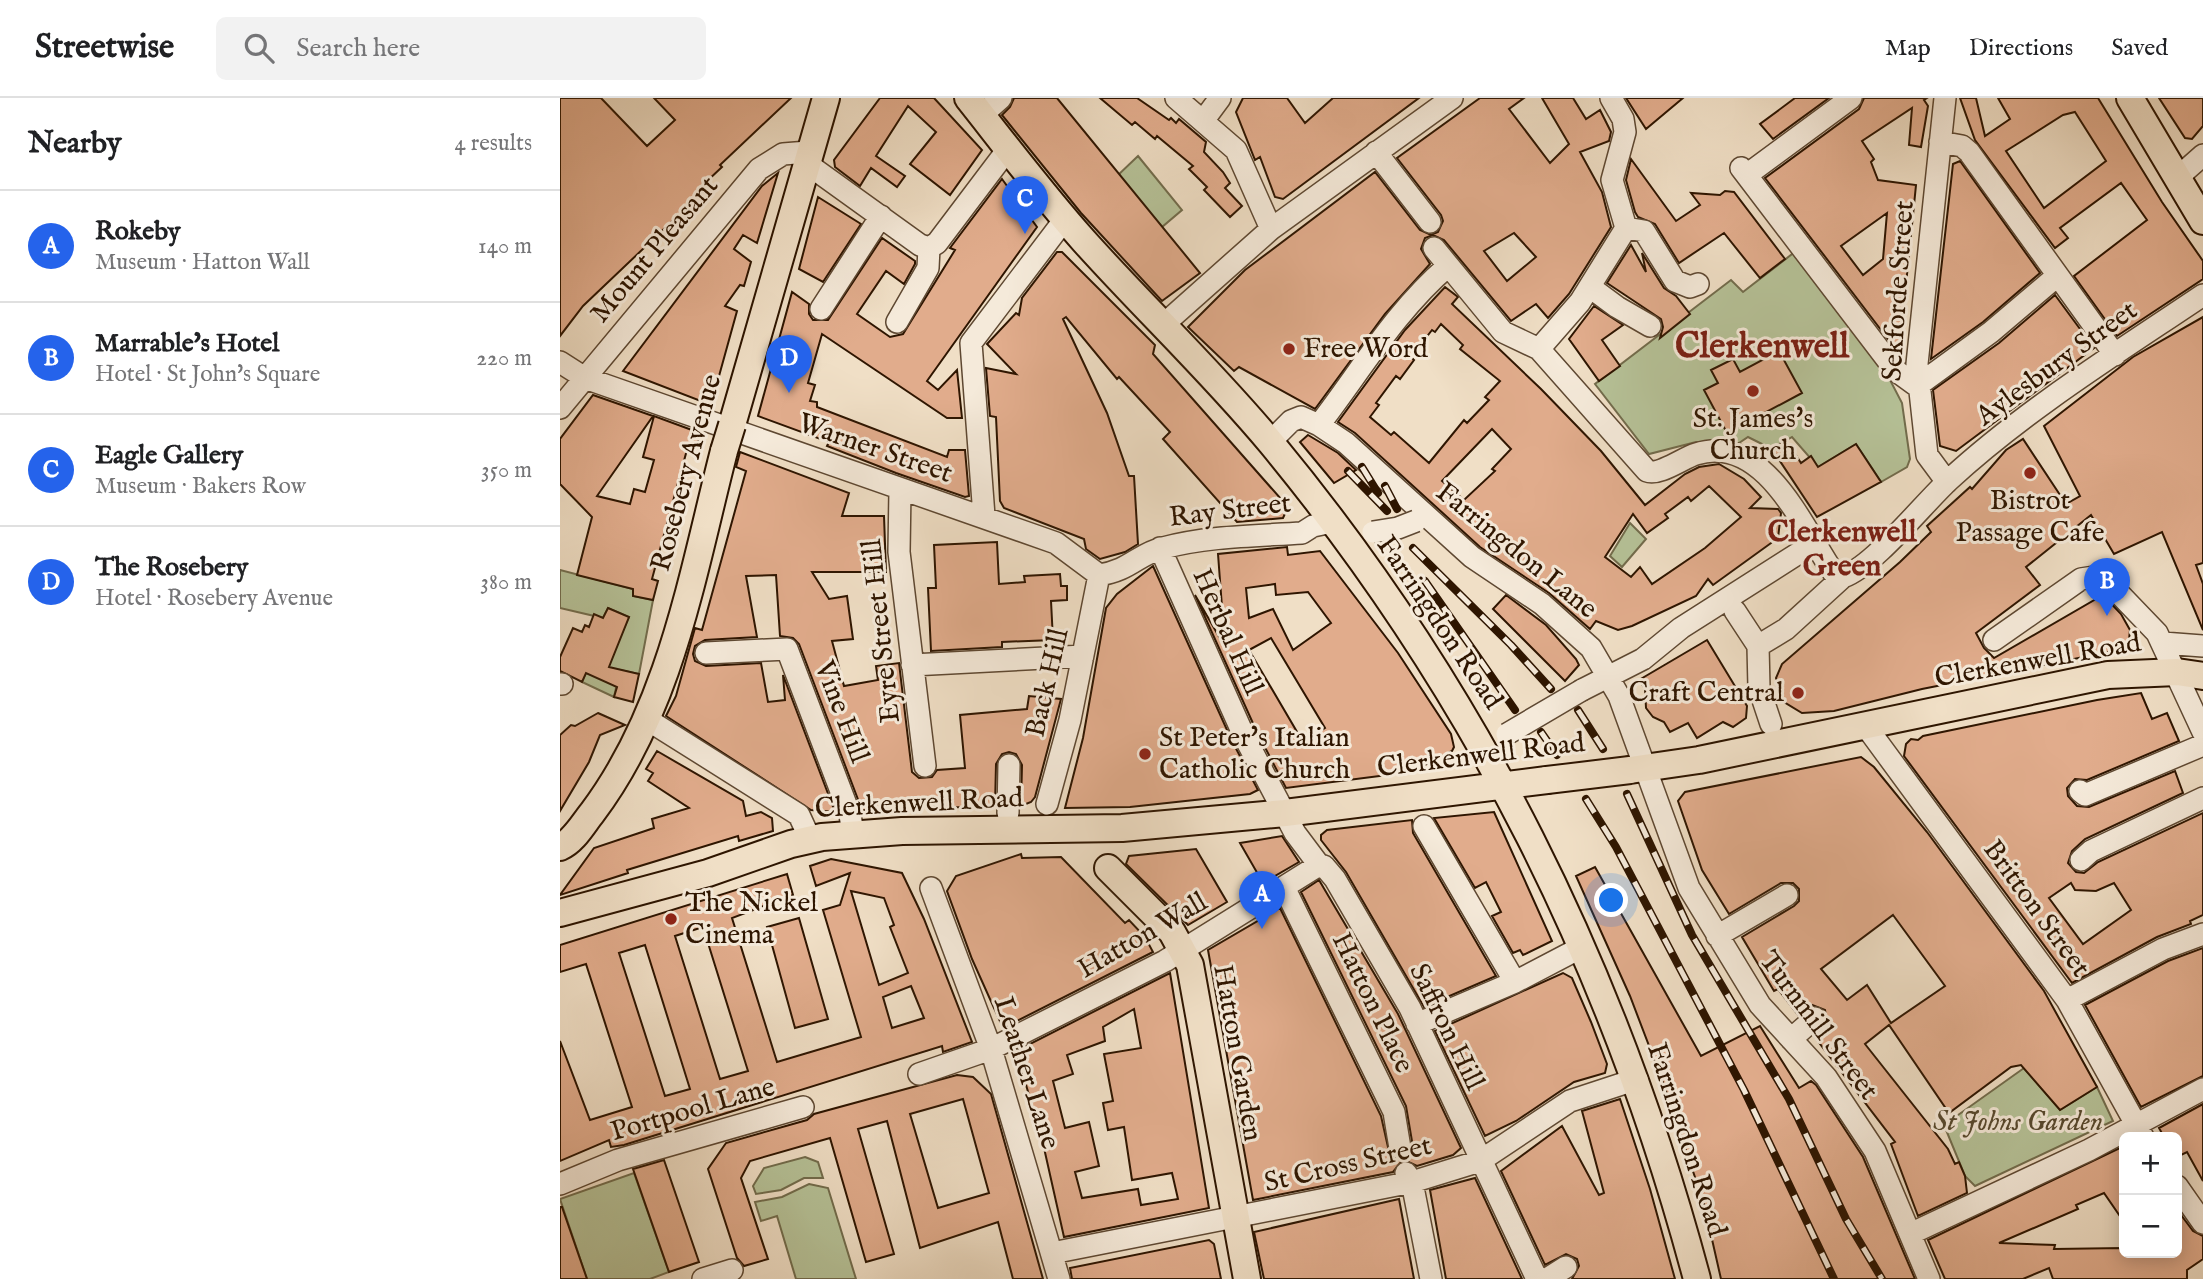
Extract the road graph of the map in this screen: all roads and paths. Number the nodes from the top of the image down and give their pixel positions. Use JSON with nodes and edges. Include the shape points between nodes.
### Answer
{"nodes":[{"id":1,"x":826,"y":98,"type":"edge"},
{"id":2,"x":1176,"y":98,"type":"edge"},
{"id":3,"x":1220,"y":98,"type":"edge"},
{"id":4,"x":1452,"y":98,"type":"edge"},
{"id":5,"x":1611,"y":98,"type":"edge"},
{"id":6,"x":1851,"y":98,"type":"edge"},
{"id":7,"x":2130,"y":98,"type":"edge"},
{"id":8,"x":1942,"y":101,"type":"edge"},
{"id":9,"x":984,"y":104,"type":"edge"},
{"id":10,"x":1203,"y":121,"type":"junction"},
{"id":11,"x":1940,"y":142,"type":"junction"},
{"id":12,"x":1009,"y":149,"type":"junction"},
{"id":13,"x":1376,"y":152,"type":"junction"},
{"id":14,"x":2203,"y":155,"type":"edge"},
{"id":15,"x":807,"y":158,"type":"junction"},
{"id":16,"x":2177,"y":178,"type":"junction"},
{"id":17,"x":881,"y":216,"type":"junction"},
{"id":18,"x":1065,"y":219,"type":"junction"},
{"id":19,"x":2203,"y":221,"type":"edge"},
{"id":20,"x":1430,"y":222,"type":"dead end"},
{"id":21,"x":1271,"y":229,"type":"junction"},
{"id":22,"x":1635,"y":230,"type":"junction"},
{"id":23,"x":929,"y":248,"type":"junction"},
{"id":24,"x":1434,"y":248,"type":"dead end"},
{"id":25,"x":1448,"y":266,"type":"junction"},
{"id":26,"x":2057,"y":276,"type":"junction"},
{"id":27,"x":1698,"y":284,"type":"dead end"},
{"id":28,"x":1590,"y":287,"type":"junction"},
{"id":29,"x":2203,"y":295,"type":"edge"},
{"id":30,"x":821,"y":309,"type":"dead end"},
{"id":31,"x":897,"y":322,"type":"dead end"},
{"id":32,"x":1163,"y":325,"type":"junction"},
{"id":33,"x":1650,"y":326,"type":"dead end"},
{"id":34,"x":1539,"y":349,"type":"junction"},
{"id":35,"x":2115,"y":355,"type":"junction"},
{"id":36,"x":560,"y":362,"type":"edge"},
{"id":37,"x":586,"y":378,"type":"junction"},
{"id":38,"x":1917,"y":386,"type":"junction"},
{"id":39,"x":560,"y":408,"type":"edge"},
{"id":40,"x":1319,"y":425,"type":"junction"},
{"id":41,"x":1270,"y":442,"type":"junction"},
{"id":42,"x":1947,"y":482,"type":"junction"},
{"id":43,"x":900,"y":490,"type":"junction"},
{"id":44,"x":984,"y":516,"type":"junction"},
{"id":45,"x":1420,"y":518,"type":"junction"},
{"id":46,"x":1339,"y":531,"type":"junction"},
{"id":47,"x":1813,"y":544,"type":"junction"},
{"id":48,"x":1160,"y":548,"type":"junction"},
{"id":49,"x":1843,"y":578,"type":"junction"},
{"id":50,"x":1098,"y":585,"type":"junction"},
{"id":51,"x":1735,"y":611,"type":"dead end"},
{"id":52,"x":1994,"y":640,"type":"dead end"},
{"id":53,"x":2163,"y":643,"type":"junction"},
{"id":54,"x":1758,"y":646,"type":"junction"},
{"id":55,"x":2203,"y":646,"type":"edge"},
{"id":56,"x":706,"y":653,"type":"dead end"},
{"id":57,"x":1083,"y":656,"type":"junction"},
{"id":58,"x":912,"y":665,"type":"junction"},
{"id":59,"x":2177,"y":672,"type":"junction"},
{"id":60,"x":1609,"y":675,"type":"junction"},
{"id":61,"x":2203,"y":676,"type":"edge"},
{"id":62,"x":648,"y":720,"type":"junction"},
{"id":63,"x":1771,"y":724,"type":"dead end"},
{"id":64,"x":1865,"y":725,"type":"junction"},
{"id":65,"x":2203,"y":732,"type":"edge"},
{"id":66,"x":1507,"y":734,"type":"dead end"},
{"id":67,"x":2203,"y":745,"type":"edge"},
{"id":68,"x":1009,"y":765,"type":"dead end"},
{"id":69,"x":925,"y":766,"type":"dead end"},
{"id":70,"x":1638,"y":769,"type":"junction"},
{"id":71,"x":1505,"y":788,"type":"junction"},
{"id":72,"x":2080,"y":791,"type":"dead end"},
{"id":73,"x":2203,"y":798,"type":"edge"},
{"id":74,"x":1047,"y":804,"type":"dead end"},
{"id":75,"x":1007,"y":813,"type":"dead end"},
{"id":76,"x":1285,"y":813,"type":"junction"},
{"id":77,"x":1424,"y":825,"type":"dead end"},
{"id":78,"x":1103,"y":829,"type":"junction"},
{"id":79,"x":853,"y":833,"type":"junction"},
{"id":80,"x":810,"y":839,"type":"junction"},
{"id":81,"x":562,"y":851,"type":"edge"},
{"id":82,"x":2081,"y":860,"type":"dead end"},
{"id":83,"x":1319,"y":865,"type":"junction"},
{"id":84,"x":1283,"y":887,"type":"junction"},
{"id":85,"x":931,"y":888,"type":"dead end"},
{"id":86,"x":1787,"y":895,"type":"dead end"},
{"id":87,"x":560,"y":913,"type":"edge"},
{"id":88,"x":2203,"y":934,"type":"edge"},
{"id":89,"x":1717,"y":936,"type":"junction"},
{"id":90,"x":1582,"y":947,"type":"junction"},
{"id":91,"x":1184,"y":949,"type":"junction"},
{"id":92,"x":1515,"y":982,"type":"junction"},
{"id":93,"x":2067,"y":1000,"type":"junction"},
{"id":94,"x":1815,"y":1017,"type":"dead end"},
{"id":95,"x":1417,"y":1024,"type":"junction"},
{"id":96,"x":1791,"y":1039,"type":"junction"},
{"id":97,"x":992,"y":1049,"type":"junction"},
{"id":98,"x":919,"y":1074,"type":"dead end"},
{"id":99,"x":1637,"y":1079,"type":"junction"},
{"id":100,"x":2203,"y":1089,"type":"edge"},
{"id":101,"x":803,"y":1107,"type":"dead end"},
{"id":102,"x":2139,"y":1131,"type":"edge"},
{"id":103,"x":1400,"y":1148,"type":"dead end"},
{"id":104,"x":1480,"y":1161,"type":"junction"},
{"id":105,"x":1409,"y":1176,"type":"junction"},
{"id":106,"x":560,"y":1184,"type":"edge"},
{"id":107,"x":2188,"y":1190,"type":"edge"},
{"id":108,"x":1234,"y":1218,"type":"junction"},
{"id":109,"x":2203,"y":1223,"type":"edge"},
{"id":110,"x":1910,"y":1234,"type":"junction"},
{"id":111,"x":1052,"y":1253,"type":"junction"},
{"id":112,"x":1566,"y":1266,"type":"dead end"},
{"id":113,"x":732,"y":1270,"type":"dead end"},
{"id":114,"x":703,"y":1279,"type":"edge"},
{"id":115,"x":1059,"y":1279,"type":"edge"},
{"id":116,"x":1247,"y":1279,"type":"edge"},
{"id":117,"x":1431,"y":1279,"type":"edge"},
{"id":118,"x":1537,"y":1279,"type":"edge"},
{"id":119,"x":1547,"y":1279,"type":"edge"},
{"id":120,"x":1697,"y":1279,"type":"edge"},
{"id":121,"x":1929,"y":1279,"type":"edge"}],
"edges":[{"from":1,"to":15,"type":"main road","name":"Rosebery Avenue"},
{"from":2,"to":10,"type":"street"},
{"from":3,"to":10,"type":"street"},
{"from":4,"to":13,"type":"street"},
{"from":5,"to":22,"type":"street","via":[[1625,132],[1612,180]]},
{"from":6,"to":38,"type":"street","via":[[1744,171],[1895,370]]},
{"from":7,"to":16,"type":"main road"},
{"from":8,"to":11,"type":"street","name":"Sekforde Street"},
{"from":9,"to":12,"type":"main road","name":"Farringdon Road"},
{"from":10,"to":21,"type":"street","via":[[1236,150]]},
{"from":11,"to":26,"type":"street","via":[[1969,152]]},
{"from":11,"to":38,"type":"street","name":"Sekforde Street"},
{"from":12,"to":18,"type":"main road","name":"Farringdon Road"},
{"from":12,"to":23,"type":"street"},
{"from":13,"to":20,"type":"street"},
{"from":13,"to":21,"type":"street"},
{"from":14,"to":16,"type":"street"},
{"from":15,"to":17,"type":"street"},
{"from":15,"to":37,"type":"street","name":"Mount Pleasant","via":[[783,154],[759,169]]},
{"from":15,"to":62,"type":"main road","name":"Rosebery Avenue","bridge":true,"via":[[674,644]]},
{"from":16,"to":19,"type":"main road"},
{"from":17,"to":23,"type":"street"},
{"from":17,"to":30,"type":"street"},
{"from":18,"to":32,"type":"main road","name":"Farringdon Road"},
{"from":18,"to":44,"type":"street","via":[[971,343]]},
{"from":21,"to":32,"type":"street"},
{"from":22,"to":27,"type":"street","via":[[1675,281],[1689,287]]},
{"from":22,"to":28,"type":"street"},
{"from":23,"to":31,"type":"street","via":[[928,268]]},
{"from":24,"to":25,"type":"street"},
{"from":25,"to":34,"type":"street","via":[[1503,332]]},
{"from":25,"to":40,"type":"street","via":[[1383,338]]},
{"from":26,"to":35,"type":"street"},
{"from":26,"to":38,"type":"street"},
{"from":28,"to":33,"type":"street"},
{"from":28,"to":34,"type":"street"},
{"from":29,"to":35,"type":"street","name":"Aylesbury Street"},
{"from":32,"to":41,"type":"main road","name":"Farringdon Road"},
{"from":34,"to":47,"type":"street","via":[[1647,471],[1656,472],[1703,452],[1735,454],[1778,486]]},
{"from":35,"to":42,"type":"street","name":"Aylesbury Street","via":[[2025,418]]},
{"from":36,"to":37,"type":"street","name":"Warner Street"},
{"from":37,"to":39,"type":"street","name":"Mount Pleasant"},
{"from":37,"to":43,"type":"street","name":"Warner Street"},
{"from":38,"to":42,"type":"street","name":"Sekforde Street","via":[[1927,455]]},
{"from":40,"to":41,"type":"street","via":[[1301,417]]},
{"from":40,"to":45,"type":"street","name":"Farringdon Lane","via":[[1377,468]]},
{"from":41,"to":46,"type":"main road","name":"Farringdon Road"},
{"from":42,"to":49,"type":"street","via":[[1910,521]]},
{"from":43,"to":44,"type":"street","name":"Warner Street"},
{"from":43,"to":58,"type":"street","name":"Eyre Street Hill","via":[[899,552]]},
{"from":44,"to":50,"type":"street","name":"Warner Street","via":[[1056,543]]},
{"from":45,"to":46,"type":"street","name":"Ray Street","bridge":true,"via":[[1398,528]]},
{"from":45,"to":60,"type":"street","name":"Farringdon Lane","via":[[1572,628]]},
{"from":46,"to":48,"type":"street","name":"Ray Street","via":[[1203,540]]},
{"from":46,"to":71,"type":"main road","name":"Farringdon Road","via":[[1454,698]]},
{"from":47,"to":49,"type":"street","via":[[1833,572]]},
{"from":47,"to":60,"type":"street","via":[[1681,628],[1643,659]]},
{"from":48,"to":50,"type":"street","name":"Ray Street"},
{"from":48,"to":76,"type":"street","name":"Herbal Hill","via":[[1227,702]]},
{"from":49,"to":54,"type":"street","via":[[1786,629]]},
{"from":50,"to":57,"type":"street","name":"Back Hill"},
{"from":51,"to":54,"type":"street"},
{"from":52,"to":53,"type":"street","via":[[2081,579],[2094,577],[2115,587]]},
{"from":53,"to":55,"type":"street"},
{"from":53,"to":59,"type":"street"},
{"from":54,"to":63,"type":"street","via":[[1759,688]]},
{"from":56,"to":79,"type":"street","name":"Vine Hill","via":[[787,649]]},
{"from":57,"to":58,"type":"street"},
{"from":57,"to":74,"type":"street","name":"Back Hill"},
{"from":58,"to":69,"type":"street","name":"Eyre Street Hill"},
{"from":59,"to":61,"type":"main road","name":"Clerkenwell Road"},
{"from":59,"to":64,"type":"main road","name":"Clerkenwell Road","via":[[2108,675]]},
{"from":59,"to":65,"type":"street"},
{"from":60,"to":66,"type":"street","bridge":true},
{"from":60,"to":70,"type":"street","name":"Farringdon Lane"},
{"from":62,"to":80,"type":"street","via":[[799,815]]},
{"from":62,"to":81,"type":"main road","name":"Rosebery Avenue","via":[[601,801]]},
{"from":64,"to":70,"type":"main road","name":"Clerkenwell Road"},
{"from":64,"to":93,"type":"street","name":"Britton Street"},
{"from":67,"to":72,"type":"street","via":[[2085,795]]},
{"from":68,"to":75,"type":"street"},
{"from":70,"to":71,"type":"main road","name":"Clerkenwell Road","bridge":true},
{"from":70,"to":89,"type":"street","name":"Turnmill Street","via":[[1689,888]]},
{"from":71,"to":76,"type":"main road","name":"Clerkenwell Road"},
{"from":71,"to":90,"type":"main road","name":"Farringdon Road"},
{"from":73,"to":82,"type":"street"},
{"from":76,"to":78,"type":"main road","name":"Clerkenwell Road"},
{"from":76,"to":83,"type":"street","name":"Saffron Hill"},
{"from":77,"to":92,"type":"street"},
{"from":78,"to":79,"type":"main road","name":"Clerkenwell Road"},
{"from":78,"to":91,"type":"main road","name":"Hatton Garden","via":[[1112,861],[1108,868]]},
{"from":79,"to":80,"type":"main road","name":"Clerkenwell Road"},
{"from":80,"to":87,"type":"main road","name":"Clerkenwell Road"},
{"from":83,"to":84,"type":"street","name":"Hatton Wall"},
{"from":83,"to":95,"type":"street","name":"Saffron Hill","via":[[1335,879]]},
{"from":84,"to":91,"type":"street","name":"Hatton Wall"},
{"from":84,"to":103,"type":"street","name":"Hatton Place","via":[[1394,1112]]},
{"from":85,"to":97,"type":"street","name":"Leather Lane"},
{"from":86,"to":89,"type":"street"},
{"from":88,"to":93,"type":"street","via":[[2153,954]]},
{"from":89,"to":96,"type":"street","name":"Turnmill Street","via":[[1760,1005]]},
{"from":90,"to":92,"type":"street"},
{"from":90,"to":99,"type":"main road","name":"Farringdon Road"},
{"from":91,"to":97,"type":"street","name":"Hatton Wall"},
{"from":91,"to":108,"type":"main road","name":"Hatton Garden"},
{"from":92,"to":95,"type":"street"},
{"from":93,"to":102,"type":"street","name":"Britton Street"},
{"from":94,"to":96,"type":"street"},
{"from":95,"to":104,"type":"street","name":"Saffron Hill"},
{"from":96,"to":110,"type":"street","name":"Turnmill Street","via":[[1826,1077],[1875,1151]]},
{"from":97,"to":98,"type":"street"},
{"from":97,"to":111,"type":"street","name":"Leather Lane"},
{"from":99,"to":104,"type":"street","name":"St Cross Street","via":[[1570,1101]]},
{"from":99,"to":120,"type":"main road","name":"Farringdon Road"},
{"from":100,"to":102,"type":"street"},
{"from":101,"to":106,"type":"street","name":"Portpool Lane","via":[[618,1160]]},
{"from":102,"to":110,"type":"street"},
{"from":104,"to":105,"type":"street","name":"St Cross Street"},
{"from":104,"to":118,"type":"street","name":"Saffron Hill"},
{"from":105,"to":108,"type":"street","name":"St Cross Street"},
{"from":105,"to":117,"type":"street"},
{"from":107,"to":109,"type":"street"},
{"from":108,"to":111,"type":"street","name":"St Cross Street"},
{"from":108,"to":116,"type":"main road","name":"Hatton Garden"},
{"from":110,"to":121,"type":"street","name":"Turnmill Street"},
{"from":111,"to":115,"type":"street","name":"Leather Lane"},
{"from":112,"to":119,"type":"street"},
{"from":113,"to":114,"type":"street"}]}
